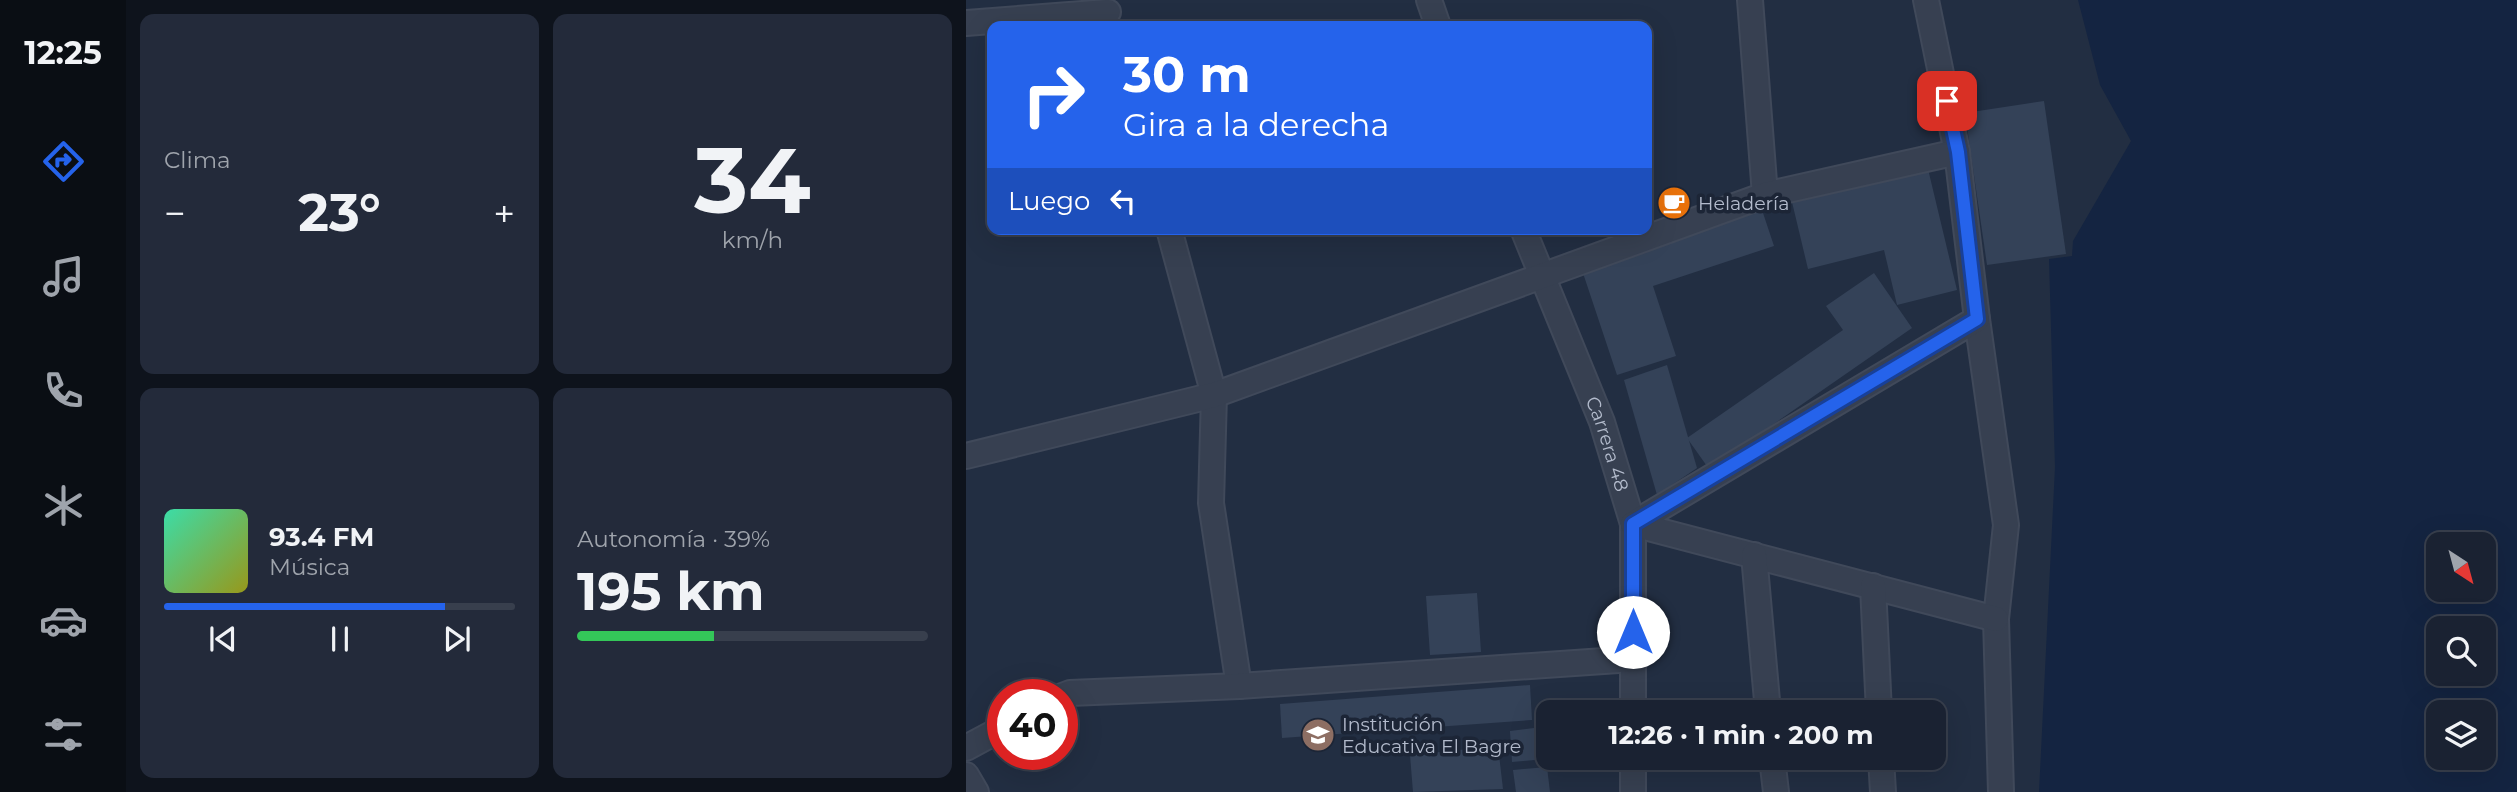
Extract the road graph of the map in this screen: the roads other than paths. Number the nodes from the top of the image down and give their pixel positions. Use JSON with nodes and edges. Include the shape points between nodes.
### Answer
{"nodes":[{"id":1,"x":1429,"y":0,"type":"edge"},
{"id":2,"x":1750,"y":0,"type":"edge"},
{"id":3,"x":1926,"y":0,"type":"edge"},
{"id":4,"x":1108,"y":13,"type":"edge"},
{"id":5,"x":994,"y":21,"type":"edge"},
{"id":6,"x":1436,"y":21,"type":"edge"},
{"id":7,"x":987,"y":22,"type":"edge"},
{"id":8,"x":966,"y":23,"type":"edge"},
{"id":9,"x":1958,"y":152,"type":"junction"},
{"id":10,"x":1765,"y":195,"type":"junction"},
{"id":11,"x":1170,"y":235,"type":"edge"},
{"id":12,"x":1526,"y":235,"type":"edge"},
{"id":13,"x":1651,"y":235,"type":"edge"},
{"id":14,"x":1652,"y":235,"type":"edge"},
{"id":15,"x":1542,"y":273,"type":"junction"},
{"id":16,"x":1977,"y":319,"type":"junction"},
{"id":17,"x":1214,"y":395,"type":"junction"},
{"id":18,"x":966,"y":456,"type":"edge"},
{"id":19,"x":1633,"y":524,"type":"junction"},
{"id":20,"x":1754,"y":555,"type":"junction"},
{"id":21,"x":1873,"y":586,"type":"junction"},
{"id":22,"x":1996,"y":619,"type":"junction"},
{"id":23,"x":1633,"y":659,"type":"junction"},
{"id":24,"x":1239,"y":686,"type":"junction"},
{"id":25,"x":1078,"y":693,"type":"edge"},
{"id":26,"x":1633,"y":700,"type":"edge"},
{"id":27,"x":1767,"y":700,"type":"edge"},
{"id":28,"x":1878,"y":700,"type":"edge"},
{"id":29,"x":987,"y":737,"type":"edge"},
{"id":30,"x":966,"y":748,"type":"edge"},
{"id":31,"x":1633,"y":770,"type":"edge"},
{"id":32,"x":1773,"y":770,"type":"edge"},
{"id":33,"x":1882,"y":770,"type":"edge"},
{"id":34,"x":966,"y":775,"type":"edge"},
{"id":35,"x":976,"y":792,"type":"edge"},
{"id":36,"x":1633,"y":792,"type":"edge"},
{"id":37,"x":1776,"y":792,"type":"edge"},
{"id":38,"x":1883,"y":792,"type":"edge"},
{"id":39,"x":2001,"y":792,"type":"edge"}],
"edges":[{"from":1,"to":6,"type":"street"},
{"from":2,"to":10,"type":"street"},
{"from":3,"to":9,"type":"street"},
{"from":4,"to":5,"type":"street"},
{"from":7,"to":8,"type":"street"},
{"from":9,"to":10,"type":"street"},
{"from":9,"to":16,"type":"street"},
{"from":10,"to":14,"type":"street"},
{"from":11,"to":17,"type":"street"},
{"from":12,"to":15,"type":"street","name":"Carrera 48"},
{"from":13,"to":15,"type":"street"},
{"from":15,"to":17,"type":"street"},
{"from":15,"to":19,"type":"street","name":"Carrera 48","via":[[1602,422]]},
{"from":16,"to":19,"type":"street"},
{"from":16,"to":22,"type":"street","via":[[2007,525]]},
{"from":17,"to":18,"type":"street"},
{"from":17,"to":24,"type":"street","via":[[1211,503]]},
{"from":19,"to":20,"type":"street"},
{"from":19,"to":23,"type":"street","name":"Carrera 48"},
{"from":20,"to":21,"type":"street"},
{"from":20,"to":27,"type":"street"},
{"from":21,"to":22,"type":"street"},
{"from":21,"to":28,"type":"street"},
{"from":22,"to":39,"type":"street"},
{"from":23,"to":24,"type":"street"},
{"from":23,"to":26,"type":"street","name":"Carrera 48"},
{"from":24,"to":25,"type":"street"},
{"from":29,"to":30,"type":"street"},
{"from":31,"to":36,"type":"street"},
{"from":32,"to":37,"type":"street"},
{"from":33,"to":38,"type":"street"},
{"from":34,"to":35,"type":"street"}]}
